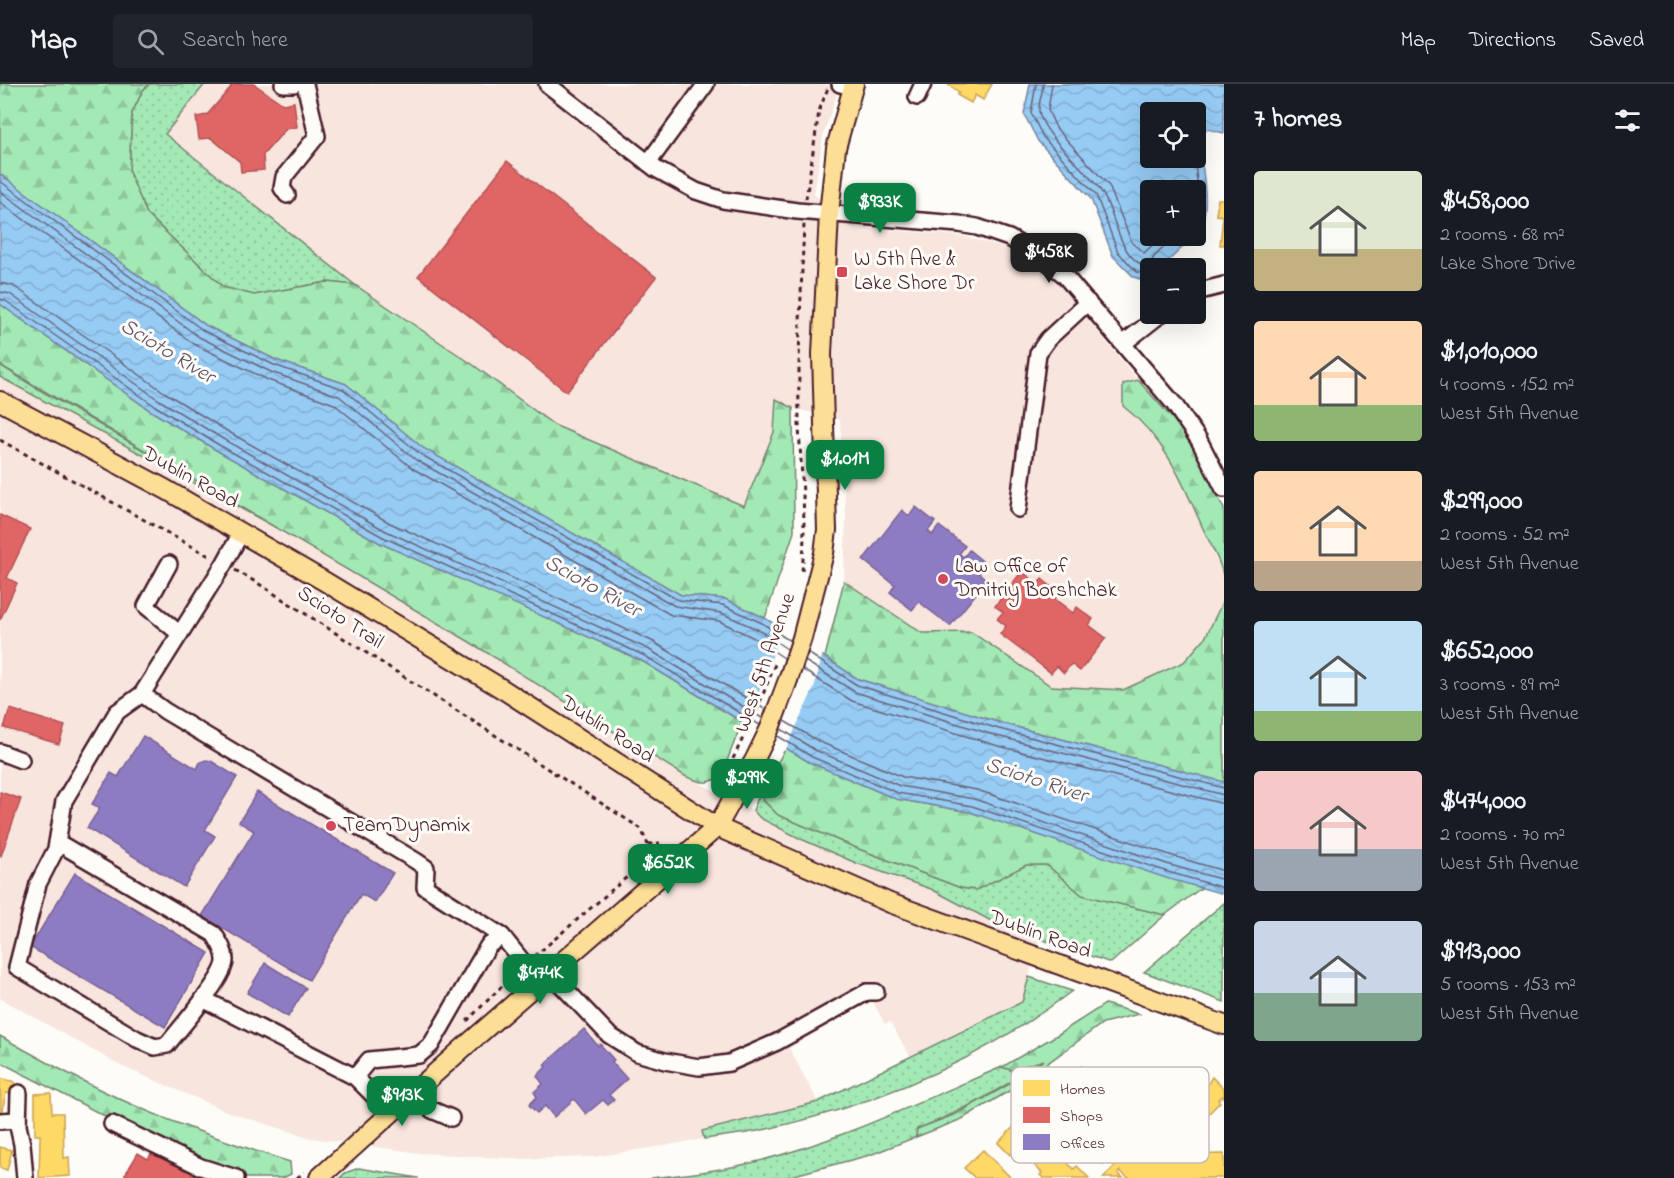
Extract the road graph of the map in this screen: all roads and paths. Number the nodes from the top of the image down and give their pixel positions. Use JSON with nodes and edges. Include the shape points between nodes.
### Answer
{"nodes":[{"id":1,"x":283,"y":84,"type":"edge"},
{"id":2,"x":294,"y":84,"type":"edge"},
{"id":3,"x":305,"y":84,"type":"edge"},
{"id":4,"x":547,"y":84,"type":"edge"},
{"id":5,"x":706,"y":84,"type":"edge"},
{"id":6,"x":830,"y":84,"type":"edge"},
{"id":7,"x":849,"y":85,"type":"edge"},
{"id":8,"x":648,"y":163,"type":"junction"},
{"id":9,"x":287,"y":195,"type":"dead end"},
{"id":10,"x":804,"y":212,"type":"junction"},
{"id":11,"x":829,"y":214,"type":"junction"},
{"id":12,"x":1224,"y":285,"type":"edge"},
{"id":13,"x":1206,"y":290,"type":"edge"},
{"id":14,"x":1088,"y":302,"type":"junction"},
{"id":15,"x":1149,"y":324,"type":"edge"},
{"id":16,"x":1124,"y":344,"type":"junction"},
{"id":17,"x":0,"y":401,"type":"edge"},
{"id":18,"x":0,"y":440,"type":"edge"},
{"id":19,"x":1224,"y":489,"type":"edge"},
{"id":20,"x":1018,"y":509,"type":"dead end"},
{"id":21,"x":241,"y":532,"type":"junction"},
{"id":22,"x":169,"y":564,"type":"dead end"},
{"id":23,"x":224,"y":564,"type":"junction"},
{"id":24,"x":810,"y":572,"type":"junction"},
{"id":25,"x":799,"y":581,"type":"dead end"},
{"id":26,"x":180,"y":634,"type":"junction"},
{"id":27,"x":778,"y":656,"type":"dead end"},
{"id":28,"x":142,"y":694,"type":"junction"},
{"id":29,"x":0,"y":752,"type":"edge"},
{"id":30,"x":21,"y":760,"type":"dead end"},
{"id":31,"x":729,"y":766,"type":"dead end"},
{"id":32,"x":717,"y":827,"type":"junction"},
{"id":33,"x":57,"y":842,"type":"junction"},
{"id":34,"x":660,"y":843,"type":"dead end"},
{"id":35,"x":648,"y":844,"type":"junction"},
{"id":36,"x":502,"y":936,"type":"junction"},
{"id":37,"x":525,"y":964,"type":"junction"},
{"id":38,"x":544,"y":977,"type":"junction"},
{"id":39,"x":876,"y":992,"type":"dead end"},
{"id":40,"x":203,"y":999,"type":"junction"},
{"id":41,"x":463,"y":1025,"type":"dead end"},
{"id":42,"x":1224,"y":1025,"type":"edge"},
{"id":43,"x":355,"y":1077,"type":"junction"},
{"id":44,"x":19,"y":1093,"type":"dead end"},
{"id":45,"x":414,"y":1093,"type":"junction"},
{"id":46,"x":392,"y":1113,"type":"junction"},
{"id":47,"x":452,"y":1118,"type":"dead end"},
{"id":48,"x":18,"y":1120,"type":"junction"},
{"id":49,"x":0,"y":1121,"type":"edge"},
{"id":50,"x":112,"y":1124,"type":"dead end"},
{"id":51,"x":312,"y":1174,"type":"edge"},
{"id":52,"x":25,"y":1178,"type":"edge"},
{"id":53,"x":236,"y":1178,"type":"edge"},
{"id":54,"x":297,"y":1178,"type":"edge"}],
"edges":[{"from":1,"to":2,"type":"street"},
{"from":3,"to":9,"type":"street","via":[[316,136],[284,177],[282,188]]},
{"from":4,"to":8,"type":"street"},
{"from":5,"to":8,"type":"street"},
{"from":6,"to":10,"type":"path","via":[[819,111]]},
{"from":7,"to":11,"type":"main road","name":"West 5th Avenue"},
{"from":8,"to":10,"type":"street","via":[[676,181],[723,200]]},
{"from":10,"to":11,"type":"street"},
{"from":10,"to":24,"type":"path","via":[[799,424]]},
{"from":11,"to":14,"type":"street","via":[[959,224],[992,232],[1039,255]]},
{"from":11,"to":24,"type":"main road","name":"West 5th Avenue","via":[[822,354],[827,530]]},
{"from":12,"to":13,"type":"street"},
{"from":14,"to":16,"type":"street"},
{"from":14,"to":20,"type":"street","via":[[1038,353]]},
{"from":15,"to":16,"type":"street"},
{"from":16,"to":19,"type":"street","via":[[1199,440]]},
{"from":17,"to":21,"type":"main road","name":"Dublin Road"},
{"from":18,"to":23,"type":"path","name":"Scioto Trail"},
{"from":21,"to":23,"type":"street"},
{"from":21,"to":32,"type":"main road","name":"Dublin Road","via":[[494,684]]},
{"from":22,"to":26,"type":"street","via":[[146,606]]},
{"from":23,"to":26,"type":"street"},
{"from":23,"to":35,"type":"path","name":"Scioto Trail","via":[[640,828]]},
{"from":24,"to":25,"type":"path"},
{"from":24,"to":32,"type":"main road","name":"West 5th Avenue","via":[[802,638],[788,680],[770,728]]},
{"from":26,"to":28,"type":"street"},
{"from":27,"to":31,"type":"path"},
{"from":28,"to":33,"type":"street","via":[[117,712],[64,801]]},
{"from":28,"to":36,"type":"street","via":[[416,861],[426,868],[425,887]]},
{"from":29,"to":30,"type":"street"},
{"from":32,"to":38,"type":"main road","name":"West 5th Avenue"},
{"from":32,"to":42,"type":"main road","name":"Dublin Road","via":[[890,903]]},
{"from":33,"to":40,"type":"street","via":[[214,934],[226,962]]},
{"from":33,"to":40,"type":"street","via":[[38,884],[17,967],[154,1047],[167,1045]]},
{"from":34,"to":35,"type":"path"},
{"from":35,"to":37,"type":"path","via":[[648,856],[641,865]]},
{"from":36,"to":37,"type":"street"},
{"from":36,"to":43,"type":"street","via":[[488,946],[430,1044],[419,1055],[369,1060]]},
{"from":37,"to":38,"type":"street"},
{"from":37,"to":41,"type":"path"},
{"from":38,"to":39,"type":"street","via":[[609,1035],[637,1053],[699,1067],[729,1063],[777,1042],[867,992]]},
{"from":38,"to":45,"type":"main road","name":"West 5th Avenue"},
{"from":40,"to":43,"type":"street"},
{"from":43,"to":46,"type":"street"},
{"from":44,"to":48,"type":"street"},
{"from":45,"to":46,"type":"main road","name":"West 5th Avenue"},
{"from":45,"to":47,"type":"street","via":[[432,1110]]},
{"from":46,"to":51,"type":"main road","name":"West 5th Avenue"},
{"from":48,"to":49,"type":"street"},
{"from":48,"to":52,"type":"street"},
{"from":50,"to":53,"type":"street","via":[[201,1167]]},
{"from":51,"to":54,"type":"path"}]}
